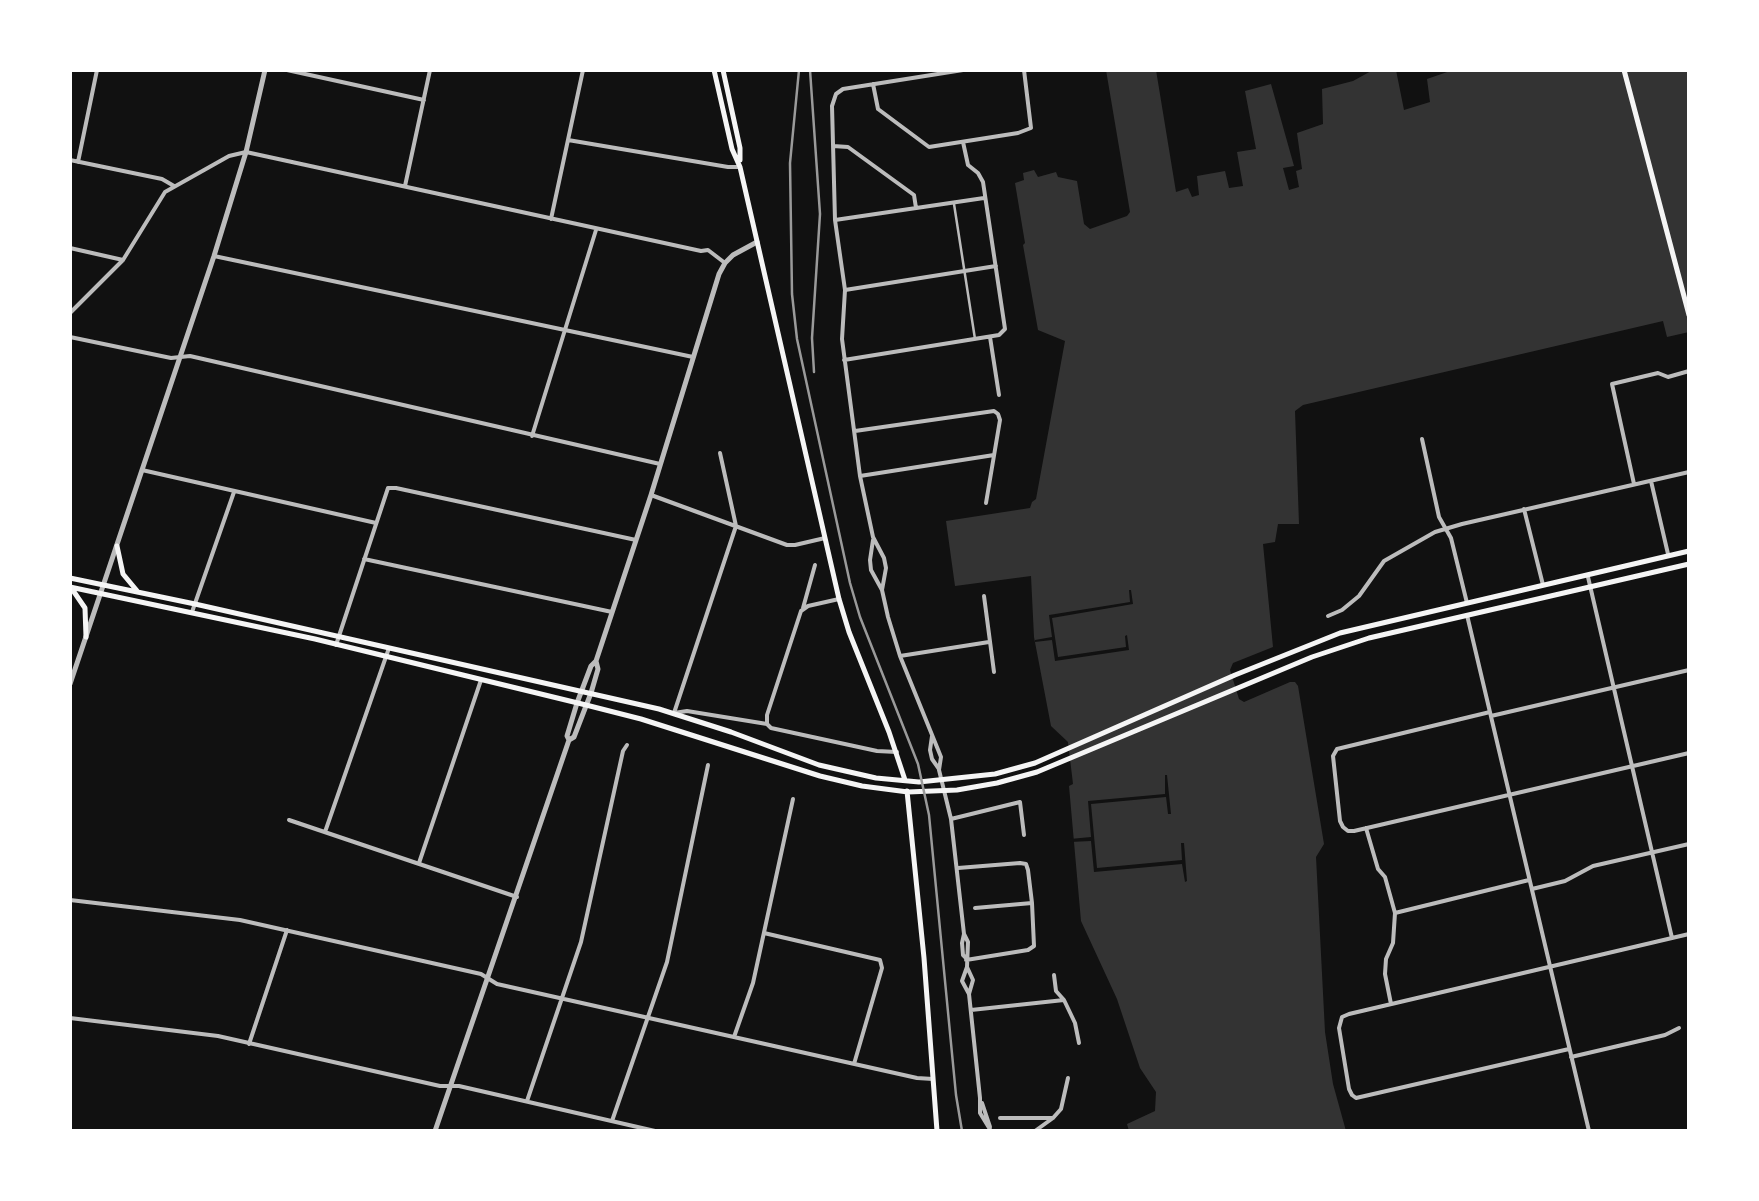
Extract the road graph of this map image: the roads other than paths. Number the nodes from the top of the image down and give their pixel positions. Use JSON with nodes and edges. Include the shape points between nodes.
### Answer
{"nodes":[{"id":1,"x":98,"y":70,"type":"edge"},
{"id":2,"x":265,"y":70,"type":"edge"},
{"id":3,"x":287,"y":70,"type":"edge"},
{"id":4,"x":430,"y":70,"type":"edge"},
{"id":5,"x":583,"y":70,"type":"edge"},
{"id":6,"x":714,"y":70,"type":"edge"},
{"id":7,"x":723,"y":70,"type":"edge"},
{"id":8,"x":964,"y":70,"type":"edge"},
{"id":9,"x":1024,"y":70,"type":"edge"},
{"id":10,"x":1624,"y":70,"type":"edge"},
{"id":11,"x":873,"y":84,"type":"junction"},
{"id":12,"x":424,"y":100,"type":"junction"},
{"id":13,"x":568,"y":140,"type":"junction"},
{"id":14,"x":963,"y":142,"type":"junction"},
{"id":15,"x":833,"y":146,"type":"junction"},
{"id":16,"x":246,"y":152,"type":"junction"},
{"id":17,"x":70,"y":160,"type":"edge"},
{"id":18,"x":78,"y":162,"type":"junction"},
{"id":19,"x":740,"y":167,"type":"junction"},
{"id":20,"x":174,"y":186,"type":"junction"},
{"id":21,"x":404,"y":186,"type":"junction"},
{"id":22,"x":985,"y":198,"type":"junction"},
{"id":23,"x":954,"y":202,"type":"junction"},
{"id":24,"x":916,"y":208,"type":"junction"},
{"id":25,"x":551,"y":218,"type":"junction"},
{"id":26,"x":836,"y":220,"type":"junction"},
{"id":27,"x":596,"y":229,"type":"junction"},
{"id":28,"x":757,"y":242,"type":"junction"},
{"id":29,"x":70,"y":248,"type":"edge"},
{"id":30,"x":214,"y":256,"type":"junction"},
{"id":31,"x":123,"y":260,"type":"junction"},
{"id":32,"x":724,"y":263,"type":"junction"},
{"id":33,"x":996,"y":266,"type":"junction"},
{"id":34,"x":965,"y":270,"type":"junction"},
{"id":35,"x":845,"y":290,"type":"junction"},
{"id":36,"x":70,"y":312,"type":"edge"},
{"id":37,"x":1689,"y":315,"type":"edge"},
{"id":38,"x":565,"y":332,"type":"junction"},
{"id":39,"x":990,"y":336,"type":"junction"},
{"id":40,"x":70,"y":337,"type":"edge"},
{"id":41,"x":975,"y":339,"type":"junction"},
{"id":42,"x":180,"y":357,"type":"junction"},
{"id":43,"x":693,"y":357,"type":"junction"},
{"id":44,"x":844,"y":360,"type":"junction"},
{"id":45,"x":1689,"y":371,"type":"edge"},
{"id":46,"x":999,"y":395,"type":"dead end"},
{"id":47,"x":855,"y":431,"type":"junction"},
{"id":48,"x":532,"y":436,"type":"junction"},
{"id":49,"x":1422,"y":439,"type":"dead end"},
{"id":50,"x":720,"y":453,"type":"dead end"},
{"id":51,"x":994,"y":455,"type":"junction"},
{"id":52,"x":660,"y":464,"type":"junction"},
{"id":53,"x":142,"y":470,"type":"junction"},
{"id":54,"x":1689,"y":472,"type":"edge"},
{"id":55,"x":860,"y":476,"type":"junction"},
{"id":56,"x":1651,"y":480,"type":"junction"},
{"id":57,"x":1634,"y":484,"type":"junction"},
{"id":58,"x":234,"y":492,"type":"junction"},
{"id":59,"x":650,"y":496,"type":"junction"},
{"id":60,"x":986,"y":503,"type":"dead end"},
{"id":61,"x":1524,"y":510,"type":"junction"},
{"id":62,"x":376,"y":523,"type":"junction"},
{"id":63,"x":736,"y":526,"type":"junction"},
{"id":64,"x":1446,"y":528,"type":"junction"},
{"id":65,"x":873,"y":536,"type":"junction"},
{"id":66,"x":825,"y":538,"type":"junction"},
{"id":67,"x":636,"y":540,"type":"junction"},
{"id":68,"x":117,"y":546,"type":"junction"},
{"id":69,"x":1689,"y":550,"type":"edge"},
{"id":70,"x":1668,"y":556,"type":"junction"},
{"id":71,"x":364,"y":559,"type":"junction"},
{"id":72,"x":1689,"y":564,"type":"edge"},
{"id":73,"x":815,"y":565,"type":"dead end"},
{"id":74,"x":1588,"y":575,"type":"junction"},
{"id":75,"x":70,"y":578,"type":"edge"},
{"id":76,"x":1543,"y":585,"type":"junction"},
{"id":77,"x":104,"y":586,"type":"junction"},
{"id":78,"x":71,"y":587,"type":"edge"},
{"id":79,"x":1591,"y":587,"type":"junction"},
{"id":80,"x":882,"y":590,"type":"junction"},
{"id":81,"x":139,"y":592,"type":"junction"},
{"id":82,"x":101,"y":594,"type":"junction"},
{"id":83,"x":984,"y":596,"type":"dead end"},
{"id":84,"x":840,"y":598,"type":"junction"},
{"id":85,"x":1467,"y":603,"type":"junction"},
{"id":86,"x":195,"y":604,"type":"junction"},
{"id":87,"x":803,"y":609,"type":"junction"},
{"id":88,"x":192,"y":612,"type":"junction"},
{"id":89,"x":612,"y":612,"type":"junction"},
{"id":90,"x":1328,"y":616,"type":"dead end"},
{"id":91,"x":1468,"y":616,"type":"junction"},
{"id":92,"x":86,"y":636,"type":"junction"},
{"id":93,"x":338,"y":636,"type":"junction"},
{"id":94,"x":989,"y":642,"type":"junction"},
{"id":95,"x":336,"y":644,"type":"junction"},
{"id":96,"x":390,"y":647,"type":"junction"},
{"id":97,"x":900,"y":656,"type":"junction"},
{"id":98,"x":386,"y":657,"type":"junction"},
{"id":99,"x":596,"y":661,"type":"junction"},
{"id":100,"x":1689,"y":670,"type":"edge"},
{"id":101,"x":994,"y":672,"type":"dead end"},
{"id":102,"x":481,"y":680,"type":"junction"},
{"id":103,"x":70,"y":684,"type":"edge"},
{"id":104,"x":1614,"y":687,"type":"junction"},
{"id":105,"x":582,"y":691,"type":"junction"},
{"id":106,"x":591,"y":694,"type":"junction"},
{"id":107,"x":576,"y":703,"type":"junction"},
{"id":108,"x":586,"y":705,"type":"junction"},
{"id":109,"x":674,"y":713,"type":"junction"},
{"id":110,"x":1491,"y":714,"type":"junction"},
{"id":111,"x":767,"y":724,"type":"junction"},
{"id":112,"x":569,"y":740,"type":"junction"},
{"id":113,"x":627,"y":745,"type":"dead end"},
{"id":114,"x":897,"y":752,"type":"junction"},
{"id":115,"x":1689,"y":753,"type":"edge"},
{"id":116,"x":708,"y":765,"type":"dead end"},
{"id":117,"x":1632,"y":766,"type":"junction"},
{"id":118,"x":1510,"y":794,"type":"junction"},
{"id":119,"x":793,"y":800,"type":"dead end"},
{"id":120,"x":951,"y":819,"type":"junction"},
{"id":121,"x":289,"y":820,"type":"dead end"},
{"id":122,"x":1366,"y":828,"type":"junction"},
{"id":123,"x":326,"y":832,"type":"junction"},
{"id":124,"x":1024,"y":835,"type":"dead end"},
{"id":125,"x":1689,"y":844,"type":"edge"},
{"id":126,"x":1654,"y":853,"type":"junction"},
{"id":127,"x":419,"y":863,"type":"junction"},
{"id":128,"x":958,"y":868,"type":"junction"},
{"id":129,"x":1530,"y":880,"type":"junction"},
{"id":130,"x":1532,"y":890,"type":"junction"},
{"id":131,"x":517,"y":896,"type":"junction"},
{"id":132,"x":70,"y":900,"type":"edge"},
{"id":133,"x":1032,"y":903,"type":"junction"},
{"id":134,"x":975,"y":908,"type":"dead end"},
{"id":135,"x":1395,"y":913,"type":"junction"},
{"id":136,"x":287,"y":930,"type":"junction"},
{"id":137,"x":764,"y":933,"type":"junction"},
{"id":138,"x":1689,"y":934,"type":"edge"},
{"id":139,"x":1672,"y":938,"type":"junction"},
{"id":140,"x":966,"y":962,"type":"junction"},
{"id":141,"x":1550,"y":967,"type":"junction"},
{"id":142,"x":1054,"y":975,"type":"dead end"},
{"id":143,"x":488,"y":979,"type":"junction"},
{"id":144,"x":969,"y":994,"type":"junction"},
{"id":145,"x":562,"y":999,"type":"junction"},
{"id":146,"x":1064,"y":1000,"type":"junction"},
{"id":147,"x":1391,"y":1004,"type":"junction"},
{"id":148,"x":971,"y":1010,"type":"junction"},
{"id":149,"x":70,"y":1018,"type":"edge"},
{"id":150,"x":648,"y":1018,"type":"junction"},
{"id":151,"x":1678,"y":1028,"type":"dead end"},
{"id":152,"x":734,"y":1037,"type":"junction"},
{"id":153,"x":1080,"y":1042,"type":"dead end"},
{"id":154,"x":249,"y":1044,"type":"junction"},
{"id":155,"x":1569,"y":1049,"type":"junction"},
{"id":156,"x":1571,"y":1056,"type":"junction"},
{"id":157,"x":854,"y":1064,"type":"junction"},
{"id":158,"x":1068,"y":1078,"type":"dead end"},
{"id":159,"x":933,"y":1079,"type":"junction"},
{"id":160,"x":451,"y":1086,"type":"junction"},
{"id":161,"x":527,"y":1101,"type":"junction"},
{"id":162,"x":1000,"y":1118,"type":"dead end"},
{"id":163,"x":1053,"y":1118,"type":"junction"},
{"id":164,"x":612,"y":1121,"type":"junction"},
{"id":165,"x":436,"y":1131,"type":"edge"},
{"id":166,"x":656,"y":1131,"type":"edge"},
{"id":167,"x":937,"y":1131,"type":"edge"},
{"id":168,"x":991,"y":1131,"type":"edge"},
{"id":169,"x":1035,"y":1131,"type":"edge"},
{"id":170,"x":1589,"y":1131,"type":"edge"}],
"edges":[{"from":1,"to":18,"type":"street"},
{"from":2,"to":16,"type":"street"},
{"from":3,"to":12,"type":"street"},
{"from":4,"to":12,"type":"street"},
{"from":5,"to":13,"type":"street"},
{"from":6,"to":19,"type":"main road"},
{"from":7,"to":19,"type":"main road"},
{"from":8,"to":11,"type":"street"},
{"from":9,"to":14,"type":"street","via":[[1031,128]]},
{"from":10,"to":37,"type":"main road"},
{"from":11,"to":14,"type":"street","via":[[878,110],[925,145]]},
{"from":11,"to":15,"type":"street","via":[[836,94]]},
{"from":12,"to":21,"type":"street"},
{"from":13,"to":19,"type":"street"},
{"from":13,"to":25,"type":"street"},
{"from":14,"to":22,"type":"street"},
{"from":15,"to":24,"type":"street","via":[[848,147],[914,195]]},
{"from":15,"to":26,"type":"street"},
{"from":16,"to":20,"type":"street"},
{"from":16,"to":21,"type":"street"},
{"from":16,"to":30,"type":"street"},
{"from":17,"to":18,"type":"street"},
{"from":18,"to":20,"type":"street"},
{"from":19,"to":28,"type":"main road"},
{"from":20,"to":31,"type":"street"},
{"from":21,"to":25,"type":"street"},
{"from":22,"to":23,"type":"street"},
{"from":22,"to":33,"type":"street"},
{"from":23,"to":24,"type":"street"},
{"from":23,"to":34,"type":"lane"},
{"from":24,"to":26,"type":"street"},
{"from":25,"to":27,"type":"street"},
{"from":26,"to":35,"type":"street"},
{"from":27,"to":32,"type":"street","via":[[708,250]]},
{"from":27,"to":38,"type":"street"},
{"from":28,"to":32,"type":"street"},
{"from":28,"to":66,"type":"main road"},
{"from":29,"to":31,"type":"street"},
{"from":30,"to":38,"type":"street"},
{"from":30,"to":42,"type":"street"},
{"from":31,"to":36,"type":"street"},
{"from":32,"to":43,"type":"street"},
{"from":33,"to":34,"type":"street"},
{"from":33,"to":39,"type":"street","via":[[1005,329]]},
{"from":34,"to":35,"type":"street"},
{"from":34,"to":41,"type":"lane"},
{"from":35,"to":44,"type":"street"},
{"from":38,"to":43,"type":"street"},
{"from":38,"to":48,"type":"street"},
{"from":39,"to":41,"type":"street"},
{"from":39,"to":46,"type":"street"},
{"from":40,"to":42,"type":"street"},
{"from":41,"to":44,"type":"street"},
{"from":42,"to":48,"type":"street"},
{"from":42,"to":53,"type":"street"},
{"from":43,"to":52,"type":"street"},
{"from":44,"to":47,"type":"street"},
{"from":45,"to":57,"type":"street","via":[[1612,384]]},
{"from":47,"to":51,"type":"street","via":[[994,411],[1000,420]]},
{"from":47,"to":55,"type":"street"},
{"from":48,"to":52,"type":"street"},
{"from":49,"to":64,"type":"street"},
{"from":50,"to":63,"type":"street"},
{"from":51,"to":55,"type":"street"},
{"from":51,"to":60,"type":"street"},
{"from":52,"to":59,"type":"street"},
{"from":53,"to":58,"type":"street"},
{"from":53,"to":68,"type":"street"},
{"from":54,"to":56,"type":"street"},
{"from":55,"to":65,"type":"street"},
{"from":56,"to":57,"type":"street"},
{"from":56,"to":70,"type":"street"},
{"from":57,"to":61,"type":"street"},
{"from":58,"to":62,"type":"street"},
{"from":58,"to":86,"type":"street"},
{"from":59,"to":63,"type":"street"},
{"from":59,"to":67,"type":"street"},
{"from":61,"to":64,"type":"street"},
{"from":61,"to":76,"type":"street"},
{"from":62,"to":67,"type":"street","via":[[388,488],[396,488]]},
{"from":62,"to":71,"type":"street"},
{"from":63,"to":66,"type":"street","via":[[791,546]]},
{"from":63,"to":109,"type":"street"},
{"from":64,"to":85,"type":"street"},
{"from":64,"to":90,"type":"street","via":[[1384,561],[1359,596]]},
{"from":65,"to":80,"type":"street","via":[[870,560]]},
{"from":65,"to":80,"type":"street","via":[[886,568]]},
{"from":66,"to":84,"type":"main road"},
{"from":67,"to":89,"type":"street"},
{"from":68,"to":77,"type":"street"},
{"from":68,"to":81,"type":"main road","via":[[123,574]]},
{"from":69,"to":70,"type":"main road"},
{"from":70,"to":74,"type":"main road"},
{"from":71,"to":89,"type":"street"},
{"from":71,"to":93,"type":"street"},
{"from":72,"to":79,"type":"main road"},
{"from":73,"to":87,"type":"street"},
{"from":74,"to":76,"type":"main road"},
{"from":74,"to":79,"type":"street"},
{"from":75,"to":77,"type":"main road"},
{"from":76,"to":85,"type":"main road"},
{"from":77,"to":81,"type":"main road"},
{"from":77,"to":82,"type":"street"},
{"from":78,"to":82,"type":"main road"},
{"from":78,"to":92,"type":"main road","via":[[85,608]]},
{"from":79,"to":91,"type":"main road"},
{"from":79,"to":104,"type":"street"},
{"from":80,"to":97,"type":"street"},
{"from":81,"to":86,"type":"main road"},
{"from":82,"to":88,"type":"main road"},
{"from":82,"to":92,"type":"street"},
{"from":83,"to":94,"type":"street"},
{"from":84,"to":87,"type":"street"},
{"from":84,"to":114,"type":"main road"},
{"from":85,"to":91,"type":"main road"},
{"from":85,"to":109,"type":"main road","via":[[1340,633],[1054,754],[954,780],[860,776]]},
{"from":86,"to":88,"type":"street"},
{"from":86,"to":93,"type":"main road"},
{"from":87,"to":111,"type":"street"},
{"from":88,"to":95,"type":"main road"},
{"from":89,"to":99,"type":"street"},
{"from":91,"to":108,"type":"main road","via":[[1328,651],[1058,764],[957,790],[862,786]]},
{"from":91,"to":110,"type":"street"},
{"from":92,"to":103,"type":"street"},
{"from":93,"to":95,"type":"street"},
{"from":93,"to":96,"type":"main road"},
{"from":94,"to":97,"type":"street"},
{"from":94,"to":101,"type":"street"},
{"from":95,"to":98,"type":"main road"},
{"from":96,"to":98,"type":"street"},
{"from":96,"to":105,"type":"main road"},
{"from":97,"to":120,"type":"street","via":[[932,736],[932,759]]},
{"from":98,"to":102,"type":"main road"},
{"from":98,"to":123,"type":"street"},
{"from":99,"to":105,"type":"street"},
{"from":99,"to":106,"type":"street"},
{"from":100,"to":104,"type":"street"},
{"from":102,"to":107,"type":"main road"},
{"from":102,"to":127,"type":"street"},
{"from":104,"to":110,"type":"street"},
{"from":104,"to":117,"type":"street"},
{"from":105,"to":106,"type":"main road"},
{"from":105,"to":107,"type":"street"},
{"from":106,"to":108,"type":"street"},
{"from":106,"to":109,"type":"main road"},
{"from":107,"to":108,"type":"main road"},
{"from":107,"to":112,"type":"street"},
{"from":108,"to":112,"type":"street"},
{"from":109,"to":111,"type":"street"},
{"from":110,"to":118,"type":"street"},
{"from":110,"to":122,"type":"street","via":[[1334,752],[1340,821],[1348,831]]},
{"from":111,"to":114,"type":"street"},
{"from":112,"to":131,"type":"street"},
{"from":113,"to":145,"type":"street"},
{"from":114,"to":159,"type":"main road","via":[[910,803]]},
{"from":115,"to":117,"type":"street"},
{"from":116,"to":150,"type":"street","via":[[667,962]]},
{"from":117,"to":118,"type":"street"},
{"from":117,"to":126,"type":"street"},
{"from":118,"to":122,"type":"street"},
{"from":118,"to":129,"type":"street"},
{"from":119,"to":137,"type":"street"},
{"from":120,"to":124,"type":"street","via":[[1020,802]]},
{"from":120,"to":128,"type":"street"},
{"from":121,"to":123,"type":"street"},
{"from":122,"to":135,"type":"street"},
{"from":123,"to":127,"type":"street"},
{"from":125,"to":126,"type":"street"},
{"from":126,"to":130,"type":"street"},
{"from":126,"to":139,"type":"street"},
{"from":127,"to":131,"type":"street"},
{"from":128,"to":133,"type":"street","via":[[1026,864]]},
{"from":128,"to":140,"type":"street"},
{"from":129,"to":130,"type":"street"},
{"from":129,"to":135,"type":"street"},
{"from":130,"to":141,"type":"street"},
{"from":131,"to":143,"type":"street"},
{"from":132,"to":136,"type":"street"},
{"from":133,"to":134,"type":"street"},
{"from":133,"to":140,"type":"street","via":[[1034,946]]},
{"from":135,"to":147,"type":"street","via":[[1385,974]]},
{"from":136,"to":143,"type":"street"},
{"from":136,"to":154,"type":"street"},
{"from":137,"to":152,"type":"street"},
{"from":137,"to":157,"type":"street","via":[[882,962]]},
{"from":138,"to":139,"type":"street"},
{"from":139,"to":141,"type":"street"},
{"from":140,"to":144,"type":"street","via":[[973,980]]},
{"from":140,"to":144,"type":"street","via":[[962,981]]},
{"from":141,"to":147,"type":"street"},
{"from":141,"to":155,"type":"street"},
{"from":142,"to":146,"type":"street"},
{"from":143,"to":145,"type":"street"},
{"from":143,"to":160,"type":"street"},
{"from":144,"to":148,"type":"street"},
{"from":145,"to":150,"type":"street"},
{"from":145,"to":161,"type":"street"},
{"from":146,"to":148,"type":"street"},
{"from":146,"to":153,"type":"street"},
{"from":147,"to":155,"type":"street","via":[[1339,1022],[1356,1098]]},
{"from":148,"to":168,"type":"street","via":[[980,1114]]},
{"from":149,"to":154,"type":"street"},
{"from":150,"to":152,"type":"street"},
{"from":150,"to":164,"type":"street"},
{"from":151,"to":156,"type":"street"},
{"from":152,"to":157,"type":"street"},
{"from":154,"to":160,"type":"street"},
{"from":155,"to":156,"type":"street"},
{"from":156,"to":170,"type":"street"},
{"from":157,"to":159,"type":"street"},
{"from":158,"to":163,"type":"street"},
{"from":159,"to":167,"type":"main road"},
{"from":160,"to":161,"type":"street"},
{"from":160,"to":165,"type":"street"},
{"from":161,"to":164,"type":"street"},
{"from":162,"to":163,"type":"street"},
{"from":163,"to":169,"type":"street"},
{"from":164,"to":166,"type":"street"}]}
